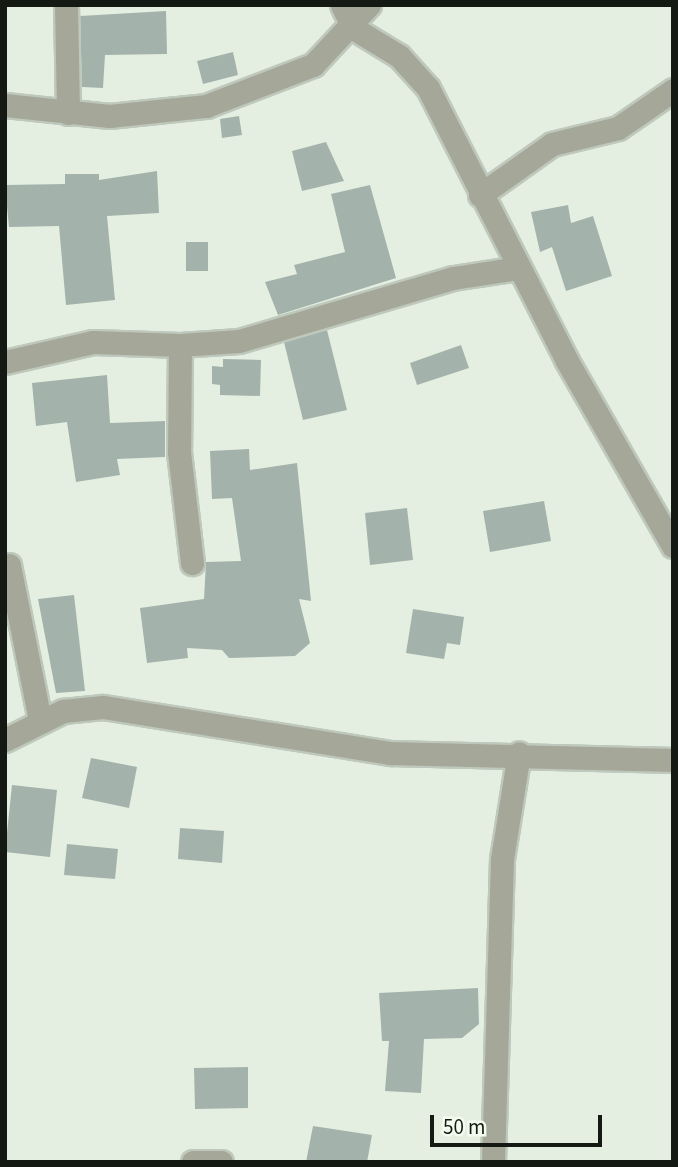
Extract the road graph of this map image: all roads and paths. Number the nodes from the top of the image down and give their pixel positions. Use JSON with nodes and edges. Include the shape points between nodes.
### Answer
{"nodes":[{"id":1,"x":66,"y":5,"type":"edge"},
{"id":2,"x":342,"y":5,"type":"edge"},
{"id":3,"x":369,"y":5,"type":"edge"},
{"id":4,"x":353,"y":28,"type":"junction"},
{"id":5,"x":673,"y":90,"type":"edge"},
{"id":6,"x":5,"y":104,"type":"edge"},
{"id":7,"x":68,"y":113,"type":"junction"},
{"id":8,"x":480,"y":195,"type":"junction"},
{"id":9,"x":519,"y":268,"type":"junction"},
{"id":10,"x":180,"y":345,"type":"junction"},
{"id":11,"x":5,"y":362,"type":"edge"},
{"id":12,"x":673,"y":546,"type":"edge"},
{"id":13,"x":192,"y":563,"type":"dead end"},
{"id":14,"x":9,"y":565,"type":"dead end"},
{"id":15,"x":40,"y":720,"type":"junction"},
{"id":16,"x":5,"y":740,"type":"edge"},
{"id":17,"x":519,"y":753,"type":"junction"},
{"id":18,"x":673,"y":760,"type":"edge"},
{"id":19,"x":193,"y":1162,"type":"edge"},
{"id":20,"x":221,"y":1162,"type":"edge"},
{"id":21,"x":493,"y":1162,"type":"edge"}],
"edges":[{"from":1,"to":7,"type":"street"},
{"from":2,"to":4,"type":"street"},
{"from":3,"to":4,"type":"street"},
{"from":4,"to":7,"type":"street","via":[[313,65],[206,106],[109,116]]},
{"from":4,"to":8,"type":"street","via":[[415,72]]},
{"from":5,"to":8,"type":"street","via":[[618,128],[552,144]]},
{"from":6,"to":7,"type":"street"},
{"from":8,"to":9,"type":"street"},
{"from":9,"to":10,"type":"street","via":[[453,278],[239,341]]},
{"from":9,"to":12,"type":"street"},
{"from":10,"to":11,"type":"street","via":[[93,342]]},
{"from":10,"to":13,"type":"street","via":[[179,452]]},
{"from":14,"to":15,"type":"street"},
{"from":15,"to":16,"type":"street"},
{"from":15,"to":17,"type":"street","via":[[103,707],[376,752]]},
{"from":17,"to":18,"type":"street"},
{"from":17,"to":21,"type":"street","via":[[502,859]]},
{"from":19,"to":20,"type":"street"}]}
